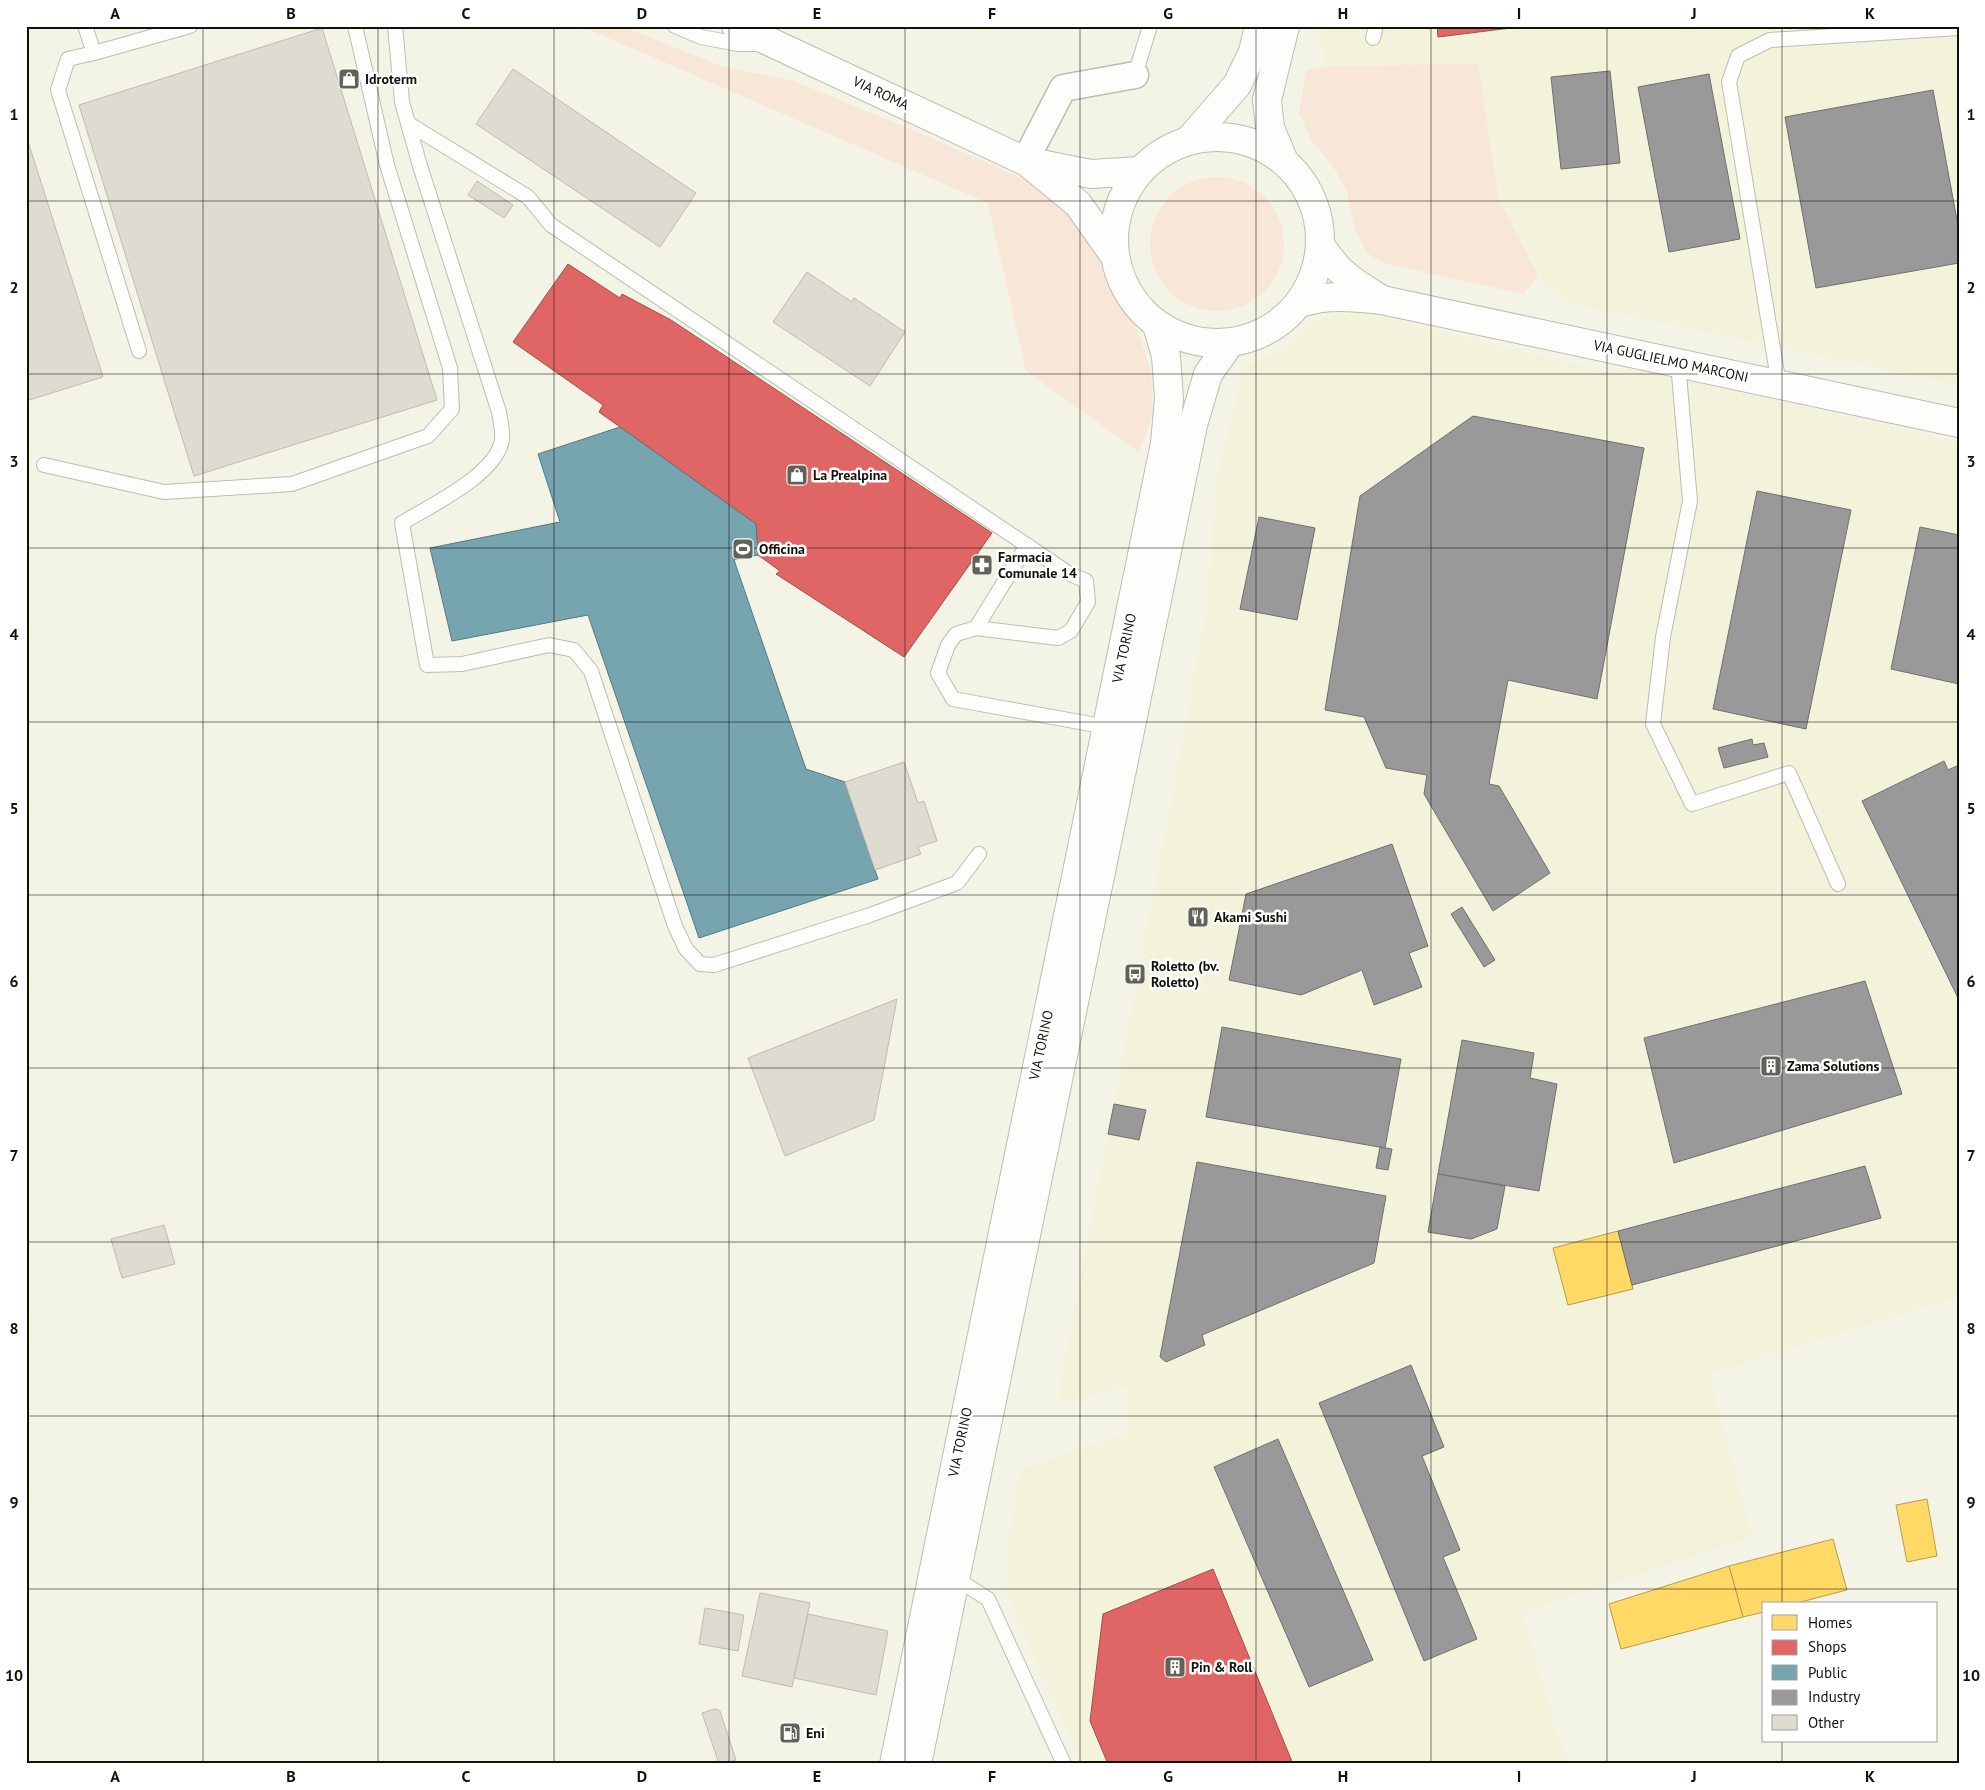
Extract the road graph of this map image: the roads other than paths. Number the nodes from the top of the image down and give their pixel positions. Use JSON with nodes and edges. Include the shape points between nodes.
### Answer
{"nodes":[{"id":1,"x":85,"y":26,"type":"edge"},
{"id":2,"x":190,"y":26,"type":"edge"},
{"id":3,"x":355,"y":26,"type":"edge"},
{"id":4,"x":395,"y":26,"type":"edge"},
{"id":5,"x":676,"y":26,"type":"edge"},
{"id":6,"x":1150,"y":26,"type":"edge"},
{"id":7,"x":1259,"y":26,"type":"edge"},
{"id":8,"x":1285,"y":26,"type":"edge"},
{"id":9,"x":738,"y":27,"type":"edge"},
{"id":10,"x":1959,"y":28,"type":"edge"},
{"id":11,"x":777,"y":45,"type":"junction"},
{"id":12,"x":94,"y":53,"type":"junction"},
{"id":13,"x":1135,"y":75,"type":"joint"},
{"id":14,"x":409,"y":124,"type":"junction"},
{"id":15,"x":1190,"y":139,"type":"junction"},
{"id":16,"x":1283,"y":159,"type":"junction"},
{"id":17,"x":1025,"y":161,"type":"junction"},
{"id":18,"x":1139,"y":170,"type":"junction"},
{"id":19,"x":1321,"y":246,"type":"junction"},
{"id":20,"x":1114,"y":255,"type":"junction"},
{"id":21,"x":1382,"y":300,"type":"junction"},
{"id":22,"x":1300,"y":303,"type":"junction"},
{"id":23,"x":1157,"y":325,"type":"junction"},
{"id":24,"x":1230,"y":343,"type":"junction"},
{"id":25,"x":139,"y":351,"type":"dead end"},
{"id":26,"x":1678,"y":363,"type":"junction"},
{"id":27,"x":1779,"y":384,"type":"junction"},
{"id":28,"x":1959,"y":423,"type":"edge"},
{"id":29,"x":44,"y":465,"type":"dead end"},
{"id":30,"x":1027,"y":545,"type":"junction"},
{"id":31,"x":976,"y":628,"type":"junction"},
{"id":32,"x":1107,"y":727,"type":"junction"},
{"id":33,"x":979,"y":854,"type":"dead end"},
{"id":34,"x":1838,"y":884,"type":"dead end"},
{"id":35,"x":955,"y":1578,"type":"junction"},
{"id":36,"x":894,"y":1764,"type":"edge"},
{"id":37,"x":918,"y":1764,"type":"edge"},
{"id":38,"x":1064,"y":1764,"type":"edge"}],
"edges":[{"from":1,"to":12,"type":"lane"},
{"from":2,"to":12,"type":"lane"},
{"from":3,"to":29,"type":"lane","via":[[387,165],[450,368],[452,409],[428,436],[292,484],[164,492]]},
{"from":4,"to":14,"type":"lane","via":[[402,102]]},
{"from":5,"to":11,"type":"lane","via":[[701,37],[738,44]]},
{"from":6,"to":13,"type":"lane"},
{"from":7,"to":15,"type":"main road","via":[[1253,52],[1236,85]]},
{"from":8,"to":16,"type":"main road","via":[[1268,100],[1270,128]]},
{"from":9,"to":11,"type":"main road","name":"VIA ROMA"},
{"from":10,"to":27,"type":"lane","via":[[1770,40],[1738,56],[1729,82]]},
{"from":11,"to":17,"type":"main road","name":"VIA ROMA"},
{"from":12,"to":25,"type":"lane","via":[[68,59],[58,90]]},
{"from":13,"to":17,"type":"street","via":[[1063,88]]},
{"from":14,"to":30,"type":"lane","via":[[528,197],[551,225]]},
{"from":14,"to":33,"type":"lane","via":[[499,412],[502,439],[495,458],[470,483],[402,523],[427,665],[462,664],[549,645],[574,650],[591,671],[675,926],[686,949],[700,964],[714,965],[870,915],[957,882]]},
{"from":15,"to":16,"type":"main road","via":[[1223,136],[1255,143]]},
{"from":15,"to":18,"type":"main road","via":[[1162,151]]},
{"from":16,"to":19,"type":"main road","via":[[1305,184],[1318,214]]},
{"from":17,"to":18,"type":"main road","via":[[1091,174]]},
{"from":17,"to":20,"type":"main road","via":[[1078,204]]},
{"from":18,"to":20,"type":"main road","via":[[1122,196],[1114,225]]},
{"from":19,"to":21,"type":"main road","name":"VIA GUGLIELMO MARCONI","via":[[1330,261],[1348,279]]},
{"from":19,"to":22,"type":"main road","via":[[1314,279]]},
{"from":20,"to":23,"type":"main road","via":[[1122,282],[1136,306]]},
{"from":21,"to":22,"type":"main road","name":"VIA GUGLIELMO MARCONI","via":[[1337,296],[1316,297]]},
{"from":21,"to":26,"type":"main road","name":"VIA GUGLIELMO MARCONI"},
{"from":22,"to":24,"type":"main road","via":[[1280,322],[1257,336]]},
{"from":23,"to":24,"type":"main road","via":[[1180,337],[1204,343]]},
{"from":23,"to":32,"type":"main road","name":"VIA TORINO","via":[[1166,356],[1168,382],[1166,443]]},
{"from":24,"to":35,"type":"main road","name":"VIA TORINO","via":[[1208,374],[1193,425]]},
{"from":26,"to":27,"type":"main road","name":"VIA GUGLIELMO MARCONI"},
{"from":26,"to":34,"type":"lane","via":[[1690,501],[1663,637],[1653,724],[1692,804],[1789,773]]},
{"from":27,"to":28,"type":"main road","name":"VIA GUGLIELMO MARCONI"},
{"from":30,"to":31,"type":"lane"},
{"from":30,"to":31,"type":"lane","via":[[1086,581],[1088,602],[1071,631],[1058,638]]},
{"from":31,"to":32,"type":"lane","via":[[956,634],[948,645],[938,673],[953,698]]},
{"from":32,"to":36,"type":"main road","name":"VIA TORINO"},
{"from":35,"to":37,"type":"main road","name":"VIA TORINO"},
{"from":35,"to":38,"type":"lane","via":[[988,1600]]}]}
